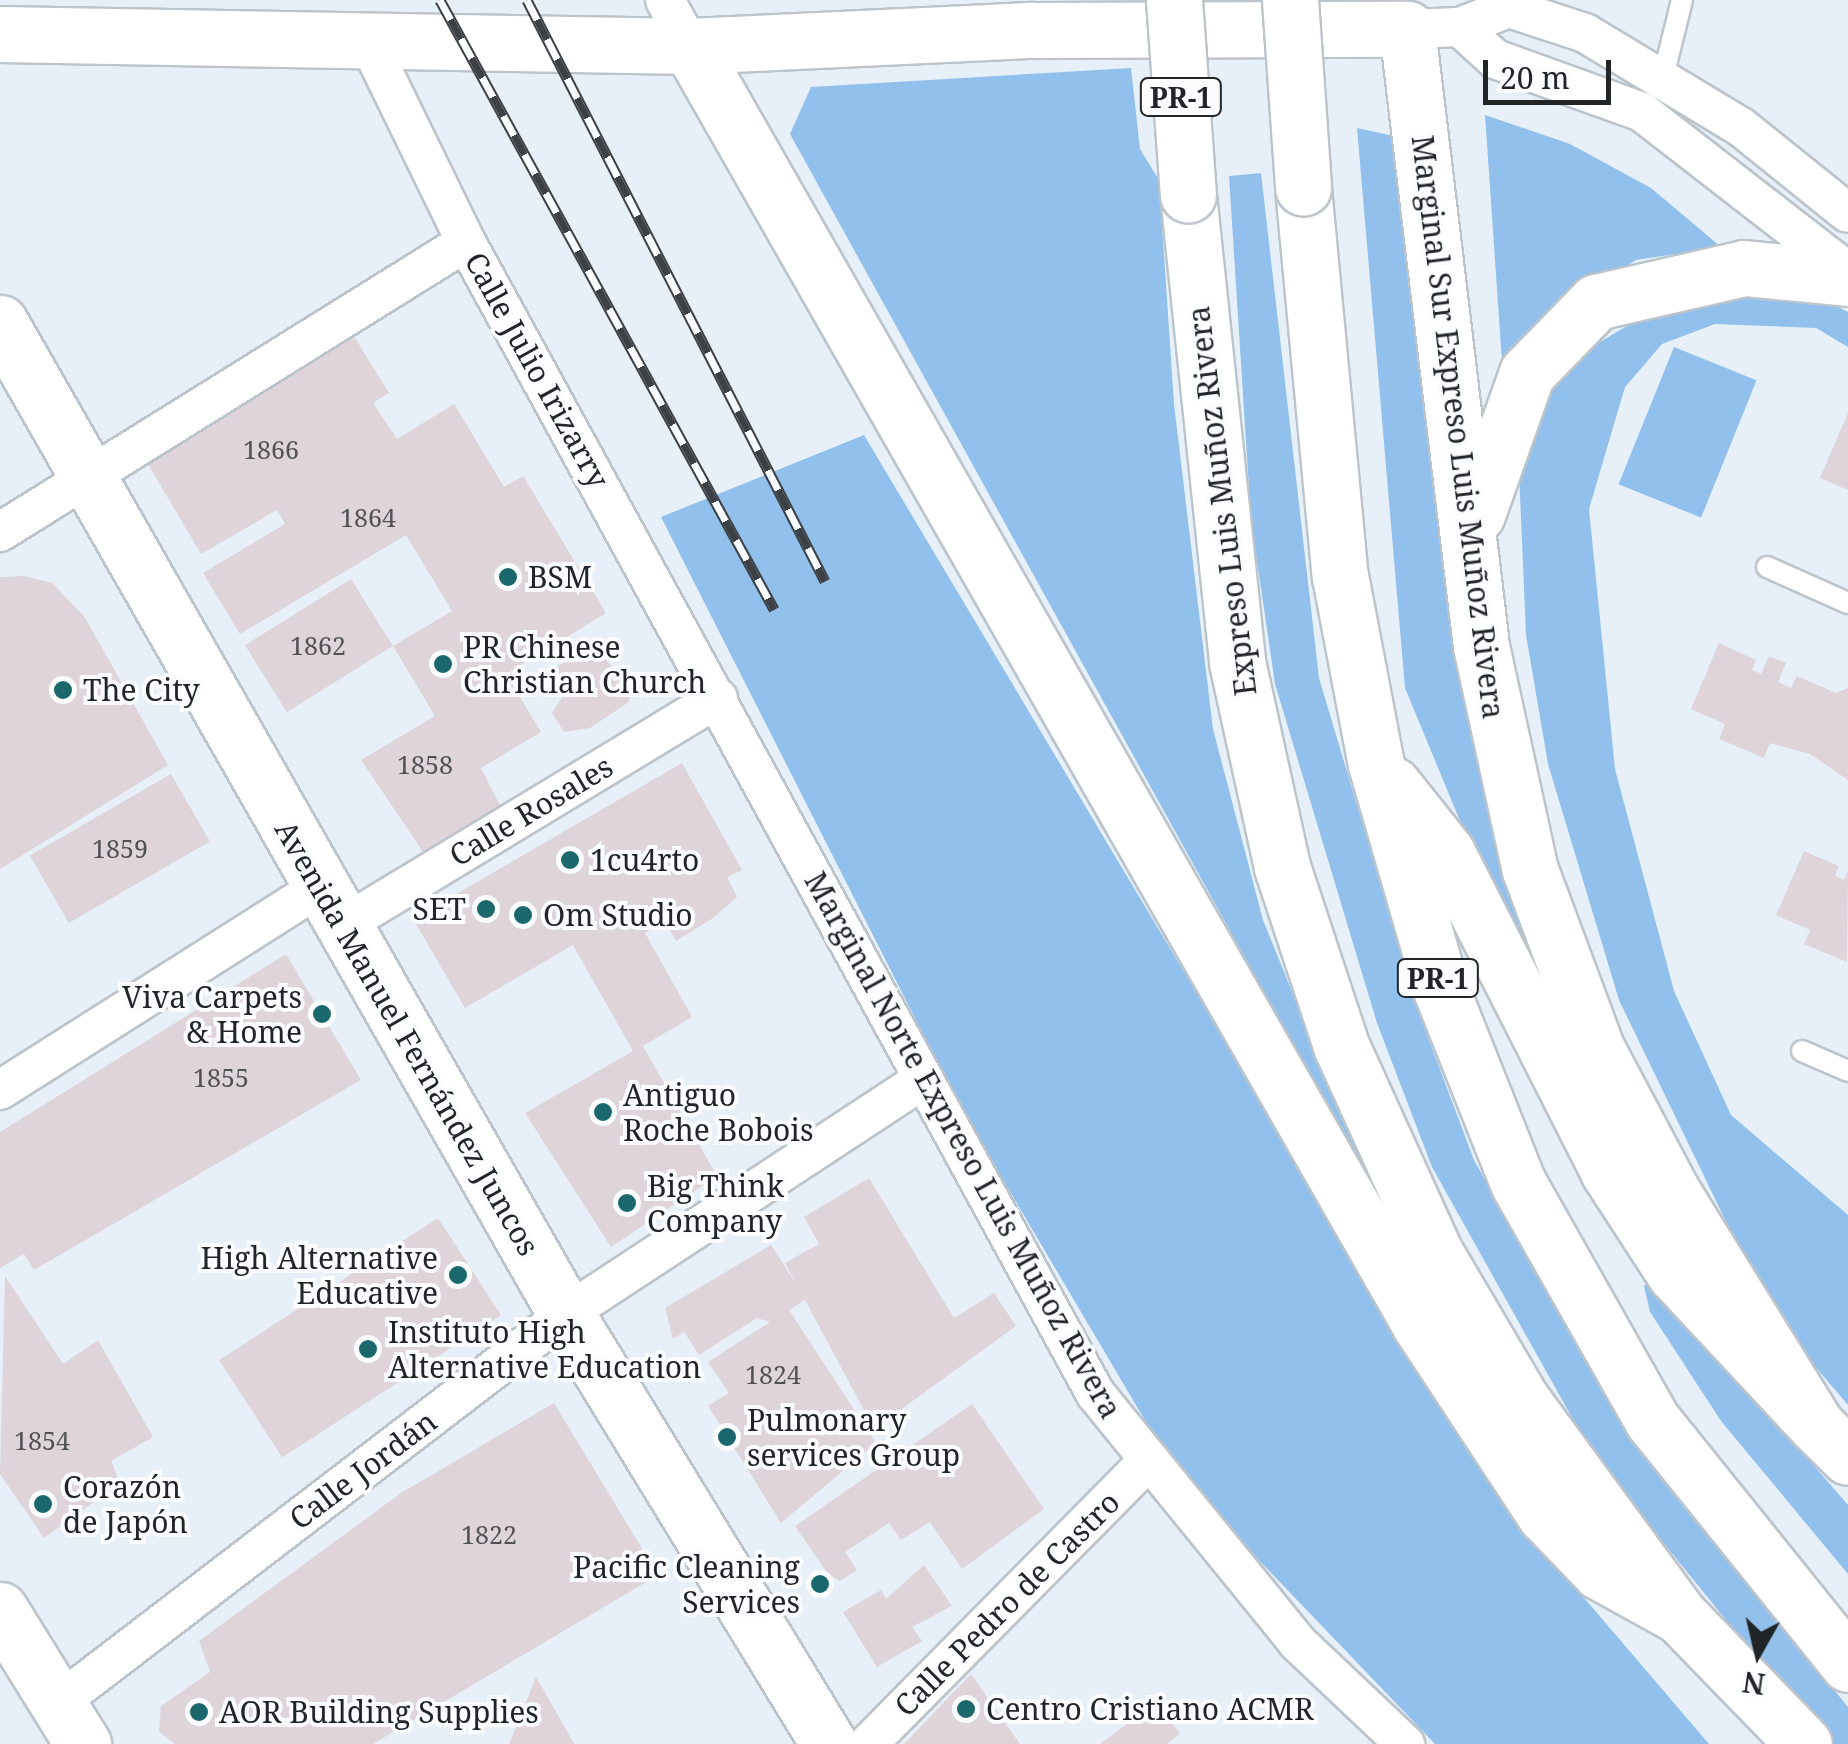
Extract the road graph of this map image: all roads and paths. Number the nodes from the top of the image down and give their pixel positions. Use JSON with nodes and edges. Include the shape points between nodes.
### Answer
{"nodes":[{"id":1,"x":1174,"y":0,"type":"edge"},
{"id":2,"x":1290,"y":0,"type":"edge"},
{"id":3,"x":1682,"y":0,"type":"edge"},
{"id":4,"x":1032,"y":15,"type":"edge"},
{"id":5,"x":1425,"y":19,"type":"edge"},
{"id":6,"x":677,"y":23,"type":"edge"},
{"id":7,"x":0,"y":34,"type":"edge"},
{"id":8,"x":366,"y":37,"type":"junction"},
{"id":9,"x":1663,"y":77,"type":"junction"},
{"id":10,"x":1848,"y":213,"type":"edge"},
{"id":11,"x":466,"y":242,"type":"junction"},
{"id":12,"x":1848,"y":275,"type":"edge"},
{"id":13,"x":0,"y":323,"type":"edge"},
{"id":14,"x":80,"y":478,"type":"junction"},
{"id":15,"x":1473,"y":526,"type":"junction"},
{"id":16,"x":0,"y":532,"type":"edge"},
{"id":17,"x":1767,"y":568,"type":"dead end"},
{"id":18,"x":1848,"y":603,"type":"edge"},
{"id":19,"x":718,"y":698,"type":"junction"},
{"id":20,"x":1376,"y":764,"type":"junction"},
{"id":21,"x":333,"y":905,"type":"junction"},
{"id":22,"x":1802,"y":1050,"type":"dead end"},
{"id":23,"x":1848,"y":1071,"type":"edge"},
{"id":24,"x":924,"y":1079,"type":"junction"},
{"id":25,"x":0,"y":1090,"type":"edge"},
{"id":26,"x":566,"y":1314,"type":"junction"},
{"id":27,"x":1832,"y":1441,"type":"edge"},
{"id":28,"x":1146,"y":1464,"type":"junction"},
{"id":29,"x":0,"y":1610,"type":"edge"},
{"id":30,"x":1680,"y":1616,"type":"junction"},
{"id":31,"x":1848,"y":1664,"type":"edge"},
{"id":32,"x":76,"y":1709,"type":"edge"},
{"id":33,"x":101,"y":1744,"type":"edge"},
{"id":34,"x":829,"y":1744,"type":"edge"},
{"id":35,"x":868,"y":1744,"type":"edge"},
{"id":36,"x":1405,"y":1744,"type":"edge"},
{"id":37,"x":1804,"y":1744,"type":"edge"}],
"edges":[{"from":1,"to":30,"type":"main road","name":"Expreso Luis Muñoz Rivera","number":"PR-1","bridge":true,"via":[[1237,662],[1282,867],[1342,1048],[1435,1253],[1511,1383]]},
{"from":2,"to":20,"type":"main road","number":"PR-1","bridge":true,"via":[[1340,576]]},
{"from":3,"to":9,"type":"lane"},
{"from":4,"to":5,"type":"main road"},
{"from":4,"to":6,"type":"main road"},
{"from":5,"to":9,"type":"street","via":[[1509,8],[1586,32]]},
{"from":5,"to":12,"type":"street","via":[[1495,59],[1642,112]]},
{"from":5,"to":15,"type":"main road","name":"Marginal Sur Expreso Luis Muñoz Rivera"},
{"from":6,"to":8,"type":"main road"},
{"from":6,"to":30,"type":"main road","via":[[1420,1325],[1545,1515],[1600,1572]]},
{"from":7,"to":8,"type":"main road"},
{"from":8,"to":11,"type":"street","name":"Calle Julio Irizarry"},
{"from":9,"to":10,"type":"street"},
{"from":11,"to":14,"type":"street"},
{"from":11,"to":19,"type":"street","name":"Calle Julio Irizarry"},
{"from":12,"to":15,"type":"main road","via":[[1744,268],[1596,302],[1527,373]]},
{"from":13,"to":14,"type":"main road","name":"Avenida Manuel Fernández Juncos"},
{"from":14,"to":16,"type":"street"},
{"from":14,"to":21,"type":"main road","name":"Avenida Manuel Fernández Juncos"},
{"from":15,"to":27,"type":"main road","name":"Marginal Sur Expreso Luis Muñoz Rivera","via":[[1481,646],[1505,776],[1598,1050]]},
{"from":17,"to":18,"type":"lane"},
{"from":19,"to":21,"type":"street","name":"Calle Rosales"},
{"from":19,"to":24,"type":"street","name":"Marginal Norte Expreso Luis Muñoz Rivera"},
{"from":20,"to":27,"type":"main road","via":[[1447,854],[1608,1171],[1675,1274]]},
{"from":20,"to":31,"type":"main road","number":"PR-1","via":[[1442,992],[1518,1183],[1652,1420]]},
{"from":21,"to":25,"type":"street","name":"Calle Rosales"},
{"from":21,"to":26,"type":"main road","name":"Avenida Manuel Fernández Juncos"},
{"from":22,"to":23,"type":"lane"},
{"from":24,"to":26,"type":"street","name":"Calle Jordán"},
{"from":24,"to":28,"type":"street","name":"Marginal Norte Expreso Luis Muñoz Rivera","via":[[1095,1393]]},
{"from":26,"to":32,"type":"street","name":"Calle Jordán"},
{"from":26,"to":34,"type":"main road","name":"Avenida Manuel Fernández Juncos"},
{"from":28,"to":35,"type":"street","name":"Calle Pedro de Castro"},
{"from":28,"to":36,"type":"street","name":"Marginal Norte Expreso Luis Muñoz Rivera","via":[[1297,1642]]},
{"from":29,"to":32,"type":"main road"},
{"from":30,"to":37,"type":"main road","name":"Expreso Luis Muñoz Rivera","number":"PR-1"},
{"from":32,"to":33,"type":"street"}]}
